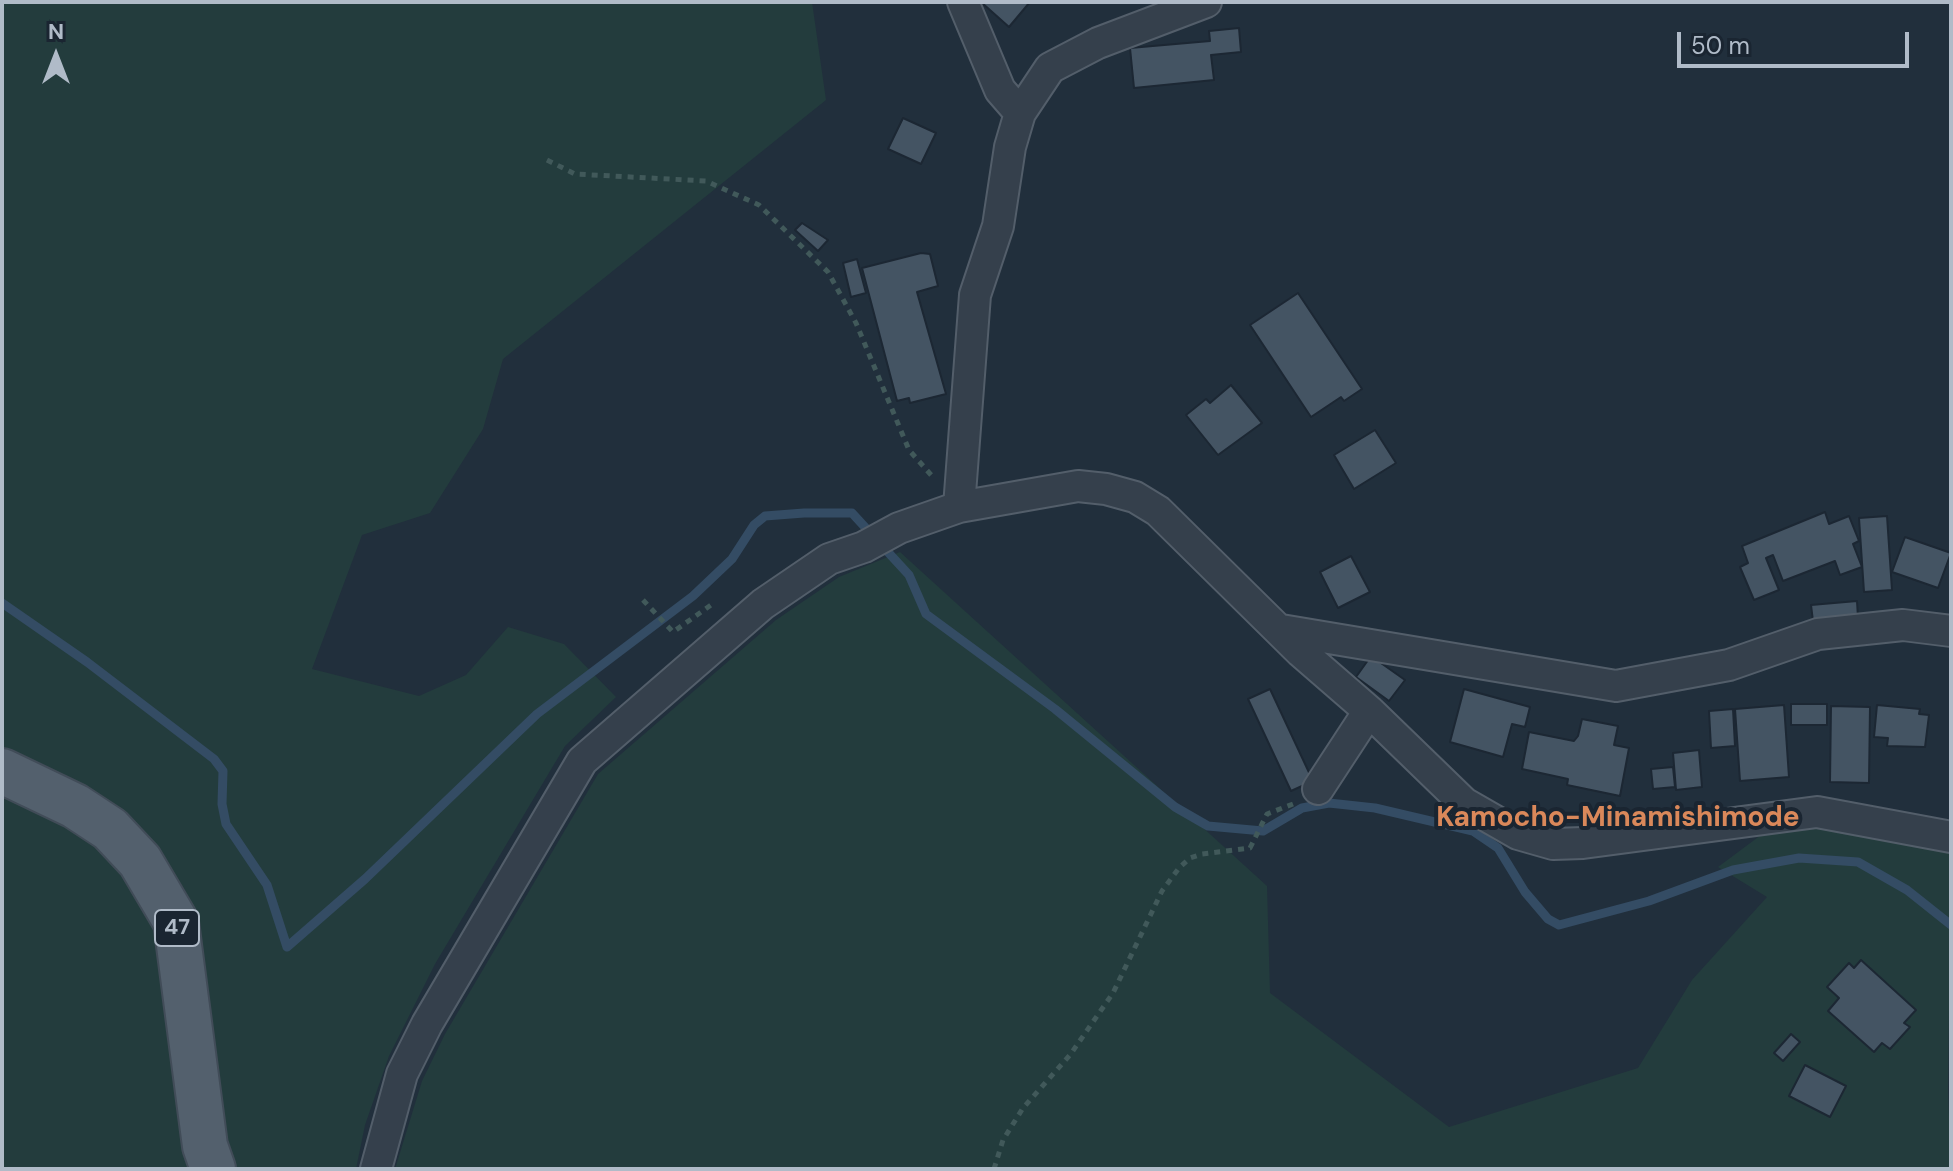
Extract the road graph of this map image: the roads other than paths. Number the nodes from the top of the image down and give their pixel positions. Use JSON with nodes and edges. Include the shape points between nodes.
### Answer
{"nodes":[{"id":1,"x":963,"y":2,"type":"edge"},
{"id":2,"x":1206,"y":2,"type":"edge"},
{"id":3,"x":1020,"y":113,"type":"junction"},
{"id":4,"x":959,"y":507,"type":"junction"},
{"id":5,"x":1281,"y":630,"type":"junction"},
{"id":6,"x":1951,"y":631,"type":"edge"},
{"id":7,"x":1369,"y":711,"type":"junction"},
{"id":8,"x":2,"y":771,"type":"edge"},
{"id":9,"x":1318,"y":789,"type":"road end"},
{"id":10,"x":1951,"y":837,"type":"edge"},
{"id":11,"x":213,"y":1169,"type":"edge"},
{"id":12,"x":376,"y":1169,"type":"edge"}],
"edges":[{"from":1,"to":3,"type":"street","via":[[1000,90]]},
{"from":2,"to":3,"type":"street","via":[[1098,43],[1050,68]]},
{"from":3,"to":4,"type":"street","via":[[998,226],[975,295]]},
{"from":4,"to":5,"type":"street","via":[[1078,486],[1135,497],[1158,511]]},
{"from":4,"to":12,"type":"street","via":[[829,559],[763,604],[582,761],[427,1024],[402,1074]]},
{"from":5,"to":6,"type":"street","via":[[1616,686],[1729,665],[1818,634],[1903,625]]},
{"from":5,"to":7,"type":"street"},
{"from":7,"to":9,"type":"street"},
{"from":7,"to":10,"type":"street","via":[[1464,803],[1518,834],[1553,844],[1817,812]]},
{"from":8,"to":11,"type":"main road","number":"47","via":[[110,829],[140,861],[176,922],[205,1146]]}]}
